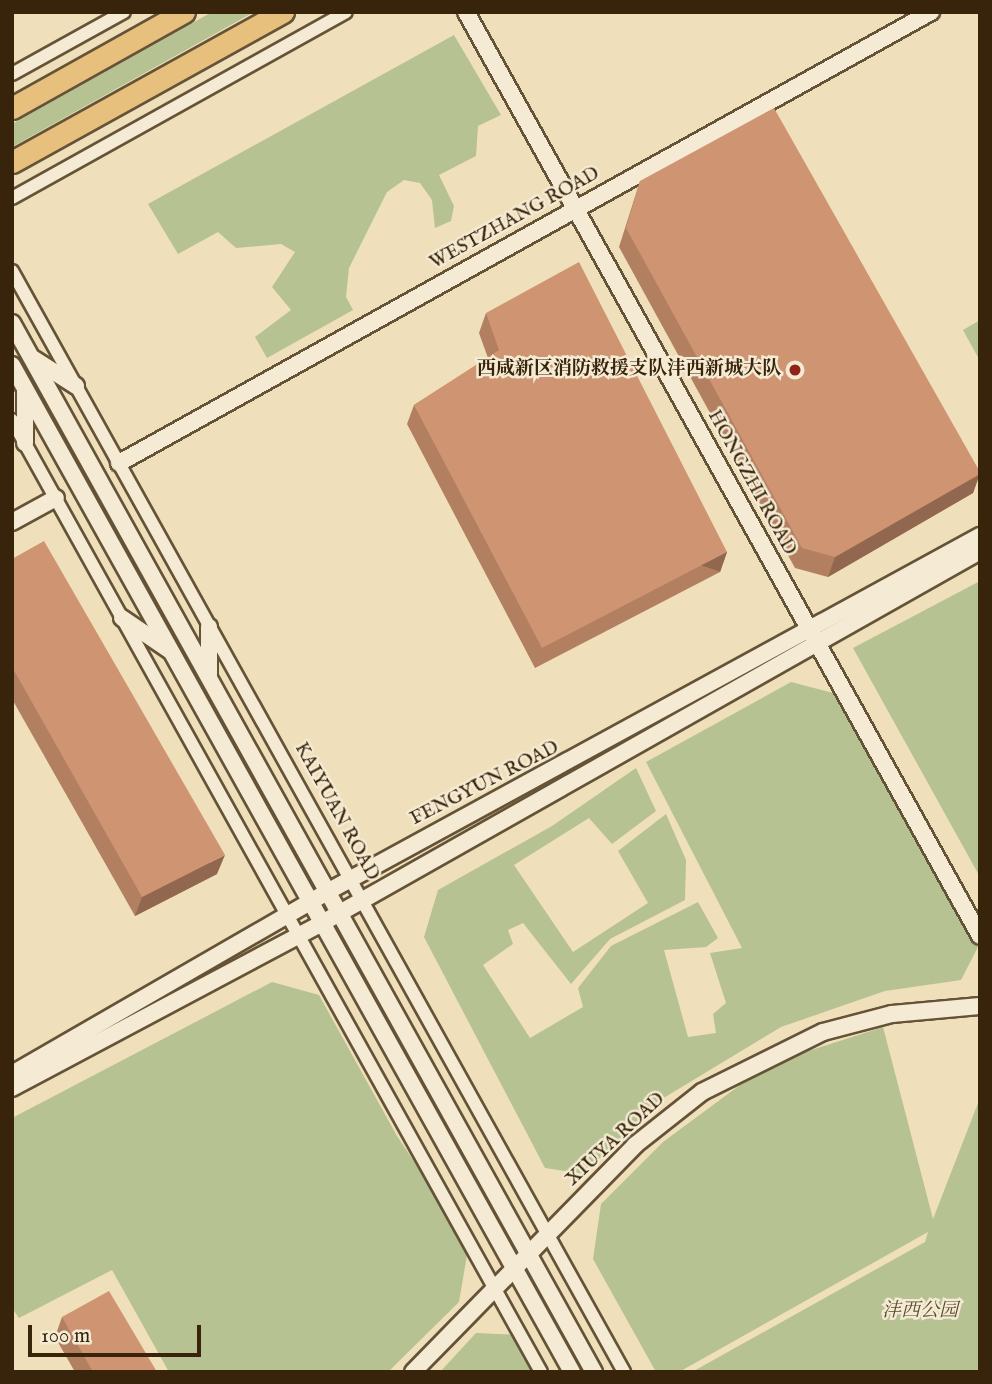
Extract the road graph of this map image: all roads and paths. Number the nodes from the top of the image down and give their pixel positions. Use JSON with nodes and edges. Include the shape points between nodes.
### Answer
{"nodes":[{"id":1,"x":124,"y":12,"type":"edge"},
{"id":2,"x":184,"y":12,"type":"edge"},
{"id":3,"x":283,"y":12,"type":"edge"},
{"id":4,"x":346,"y":12,"type":"edge"},
{"id":5,"x":466,"y":12,"type":"edge"},
{"id":6,"x":931,"y":12,"type":"edge"},
{"id":7,"x":12,"y":74,"type":"edge"},
{"id":8,"x":12,"y":108,"type":"edge"},
{"id":9,"x":12,"y":162,"type":"edge"},
{"id":10,"x":12,"y":198,"type":"edge"},
{"id":11,"x":577,"y":209,"type":"junction"},
{"id":12,"x":12,"y":271,"type":"edge"},
{"id":13,"x":12,"y":323,"type":"edge"},
{"id":14,"x":31,"y":357,"type":"junction"},
{"id":15,"x":12,"y":365,"type":"edge"},
{"id":16,"x":76,"y":386,"type":"junction"},
{"id":17,"x":25,"y":388,"type":"junction"},
{"id":18,"x":12,"y":420,"type":"edge"},
{"id":19,"x":25,"y":443,"type":"junction"},
{"id":20,"x":119,"y":463,"type":"junction"},
{"id":21,"x":56,"y":498,"type":"junction"},
{"id":22,"x":12,"y":522,"type":"edge"},
{"id":23,"x":980,"y":536,"type":"edge"},
{"id":24,"x":980,"y":551,"type":"edge"},
{"id":25,"x":122,"y":618,"type":"junction"},
{"id":26,"x":209,"y":627,"type":"junction"},
{"id":27,"x":812,"y":637,"type":"junction"},
{"id":28,"x":172,"y":652,"type":"junction"},
{"id":29,"x":208,"y":678,"type":"junction"},
{"id":30,"x":349,"y":879,"type":"junction"},
{"id":31,"x":327,"y":892,"type":"junction"},
{"id":32,"x":360,"y":900,"type":"junction"},
{"id":33,"x":311,"y":903,"type":"junction"},
{"id":34,"x":339,"y":912,"type":"junction"},
{"id":35,"x":288,"y":916,"type":"junction"},
{"id":36,"x":322,"y":923,"type":"junction"},
{"id":37,"x":299,"y":935,"type":"junction"},
{"id":38,"x":980,"y":936,"type":"edge"},
{"id":39,"x":980,"y":1006,"type":"edge"},
{"id":40,"x":12,"y":1074,"type":"edge"},
{"id":41,"x":12,"y":1088,"type":"edge"},
{"id":42,"x":548,"y":1233,"type":"junction"},
{"id":43,"x":529,"y":1253,"type":"junction"},
{"id":44,"x":514,"y":1268,"type":"junction"},
{"id":45,"x":494,"y":1288,"type":"junction"},
{"id":46,"x":413,"y":1372,"type":"edge"},
{"id":47,"x":541,"y":1372,"type":"edge"},
{"id":48,"x":572,"y":1372,"type":"edge"},
{"id":49,"x":594,"y":1372,"type":"edge"},
{"id":50,"x":624,"y":1372,"type":"edge"}],
"edges":[{"from":1,"to":7,"type":"street"},
{"from":2,"to":8,"type":"main road"},
{"from":3,"to":9,"type":"main road"},
{"from":4,"to":10,"type":"street"},
{"from":5,"to":11,"type":"street","name":"HONGZHI ROAD"},
{"from":6,"to":11,"type":"street","name":"WESTZHANG ROAD"},
{"from":11,"to":20,"type":"street","name":"WESTZHANG ROAD"},
{"from":11,"to":27,"type":"street","name":"HONGZHI ROAD"},
{"from":12,"to":16,"type":"street","name":"KAIYUAN ROAD"},
{"from":13,"to":14,"type":"street"},
{"from":14,"to":16,"type":"street"},
{"from":14,"to":29,"type":"street"},
{"from":15,"to":17,"type":"street"},
{"from":16,"to":20,"type":"street","name":"KAIYUAN ROAD"},
{"from":17,"to":19,"type":"street"},
{"from":17,"to":28,"type":"street"},
{"from":18,"to":19,"type":"street"},
{"from":19,"to":21,"type":"street"},
{"from":20,"to":26,"type":"street","name":"KAIYUAN ROAD"},
{"from":21,"to":22,"type":"street"},
{"from":21,"to":25,"type":"street"},
{"from":23,"to":27,"type":"street","name":"FENGYUN ROAD"},
{"from":24,"to":27,"type":"street","name":"FENGYUN ROAD"},
{"from":25,"to":28,"type":"street"},
{"from":25,"to":35,"type":"street"},
{"from":26,"to":29,"type":"street"},
{"from":26,"to":30,"type":"street","name":"KAIYUAN ROAD"},
{"from":27,"to":30,"type":"street","name":"FENGYUN ROAD"},
{"from":27,"to":32,"type":"street","name":"FENGYUN ROAD"},
{"from":27,"to":38,"type":"street","name":"HONGZHI ROAD"},
{"from":28,"to":33,"type":"street"},
{"from":29,"to":31,"type":"street"},
{"from":30,"to":31,"type":"street","name":"FENGYUN ROAD"},
{"from":30,"to":32,"type":"street","name":"KAIYUAN ROAD"},
{"from":31,"to":33,"type":"street","name":"FENGYUN ROAD"},
{"from":31,"to":34,"type":"street"},
{"from":32,"to":34,"type":"street","name":"FENGYUN ROAD"},
{"from":32,"to":42,"type":"street","name":"KAIYUAN ROAD"},
{"from":33,"to":35,"type":"street","name":"FENGYUN ROAD"},
{"from":33,"to":36,"type":"street"},
{"from":34,"to":36,"type":"street","name":"FENGYUN ROAD"},
{"from":34,"to":43,"type":"street"},
{"from":35,"to":37,"type":"street"},
{"from":35,"to":40,"type":"street","name":"FENGYUN ROAD"},
{"from":36,"to":37,"type":"street","name":"FENGYUN ROAD"},
{"from":36,"to":44,"type":"street"},
{"from":37,"to":41,"type":"street","name":"FENGYUN ROAD"},
{"from":37,"to":45,"type":"street"},
{"from":39,"to":42,"type":"street","name":"XIUYA ROAD","via":[[862,1021],[746,1066],[669,1117]]},
{"from":42,"to":43,"type":"street","name":"XIUYA ROAD"},
{"from":42,"to":50,"type":"street","name":"KAIYUAN ROAD"},
{"from":43,"to":44,"type":"street","name":"XIUYA ROAD"},
{"from":43,"to":49,"type":"street"},
{"from":44,"to":45,"type":"street","name":"XIUYA ROAD"},
{"from":44,"to":48,"type":"street"},
{"from":45,"to":46,"type":"street","name":"XIUYA ROAD"},
{"from":45,"to":47,"type":"street"}]}
